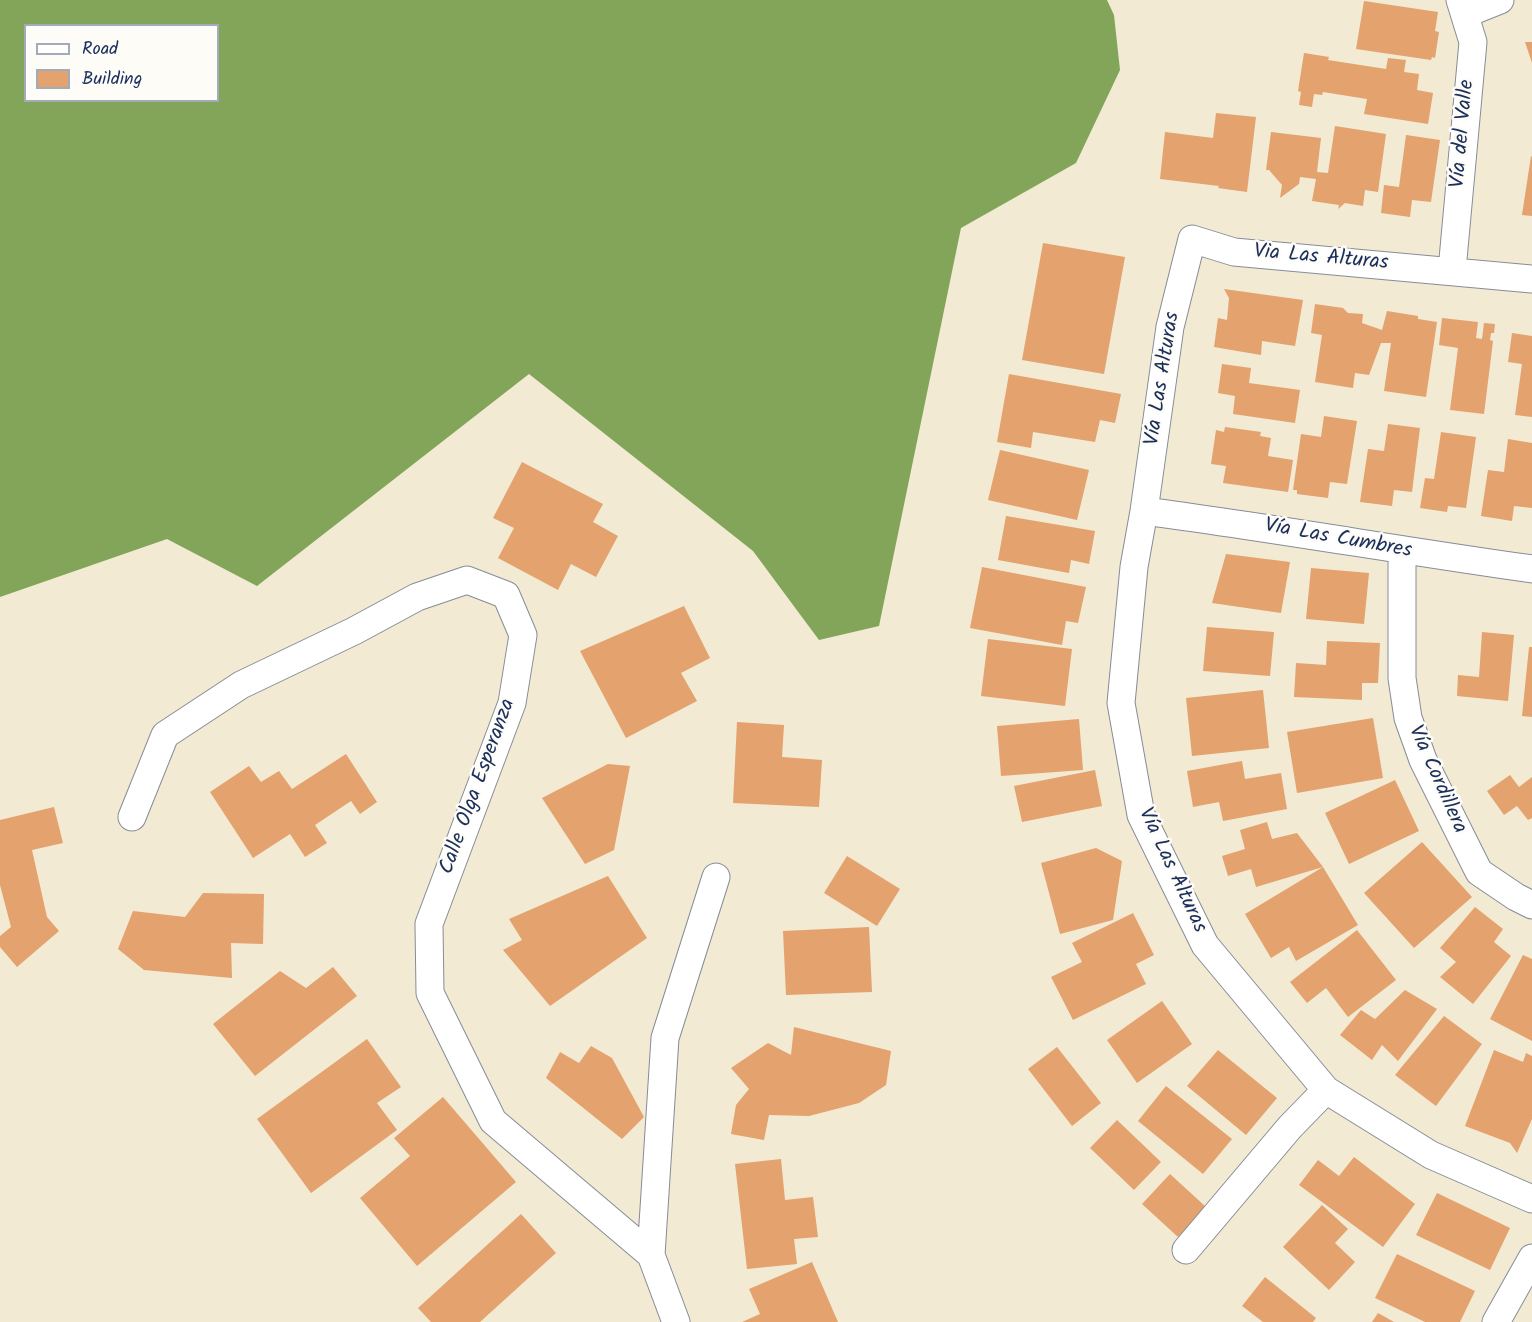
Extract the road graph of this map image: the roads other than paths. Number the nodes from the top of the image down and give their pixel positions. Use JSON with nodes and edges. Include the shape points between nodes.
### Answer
{"nodes":[{"id":1,"x":1500,"y":0,"type":"edge"},
{"id":2,"x":1462,"y":7,"type":"edge"},
{"id":3,"x":1192,"y":239,"type":"joint"},
{"id":4,"x":1452,"y":270,"type":"junction"},
{"id":5,"x":1532,"y":279,"type":"edge"},
{"id":6,"x":1144,"y":511,"type":"junction"},
{"id":7,"x":1402,"y":551,"type":"junction"},
{"id":8,"x":1532,"y":569,"type":"edge"},
{"id":9,"x":132,"y":816,"type":"dead end"},
{"id":10,"x":716,"y":877,"type":"dead end"},
{"id":11,"x":1532,"y":905,"type":"edge"},
{"id":12,"x":1326,"y":1090,"type":"junction"},
{"id":13,"x":1532,"y":1199,"type":"edge"},
{"id":14,"x":1186,"y":1250,"type":"dead end"},
{"id":15,"x":651,"y":1255,"type":"junction"},
{"id":16,"x":1532,"y":1258,"type":"edge"},
{"id":17,"x":676,"y":1322,"type":"edge"},
{"id":18,"x":1496,"y":1322,"type":"edge"}],
"edges":[{"from":1,"to":2,"type":"street"},
{"from":2,"to":4,"type":"street","name":"Vía del Valle","via":[[1473,42]]},
{"from":3,"to":4,"type":"street","name":"Via Las Alturas","via":[[1234,252]]},
{"from":3,"to":6,"type":"street","name":"Vía Las Alturas","via":[[1170,327]]},
{"from":4,"to":5,"type":"street","name":"Via Las Alturas"},
{"from":6,"to":7,"type":"street","name":"Vía Las Cumbres"},
{"from":6,"to":12,"type":"street","name":"Vía Las Alturas","via":[[1134,567],[1121,703],[1142,815],[1205,945]]},
{"from":7,"to":8,"type":"street","name":"Vía Las Cumbres"},
{"from":7,"to":11,"type":"street","name":"Vía Cordillera","via":[[1402,678],[1408,718],[1422,760],[1479,872]]},
{"from":9,"to":15,"type":"street","name":"Calle Olga Esperanza","via":[[165,735],[241,685],[417,597],[467,580],[506,595],[523,635],[512,703],[429,924],[430,993],[493,1122]]},
{"from":10,"to":15,"type":"street","via":[[665,1038]]},
{"from":12,"to":13,"type":"street","name":"Vía Las Alturas","via":[[1431,1155]]},
{"from":12,"to":14,"type":"street"},
{"from":15,"to":17,"type":"street","name":"Calle Olga Esperanza"},
{"from":16,"to":18,"type":"street"}]}
